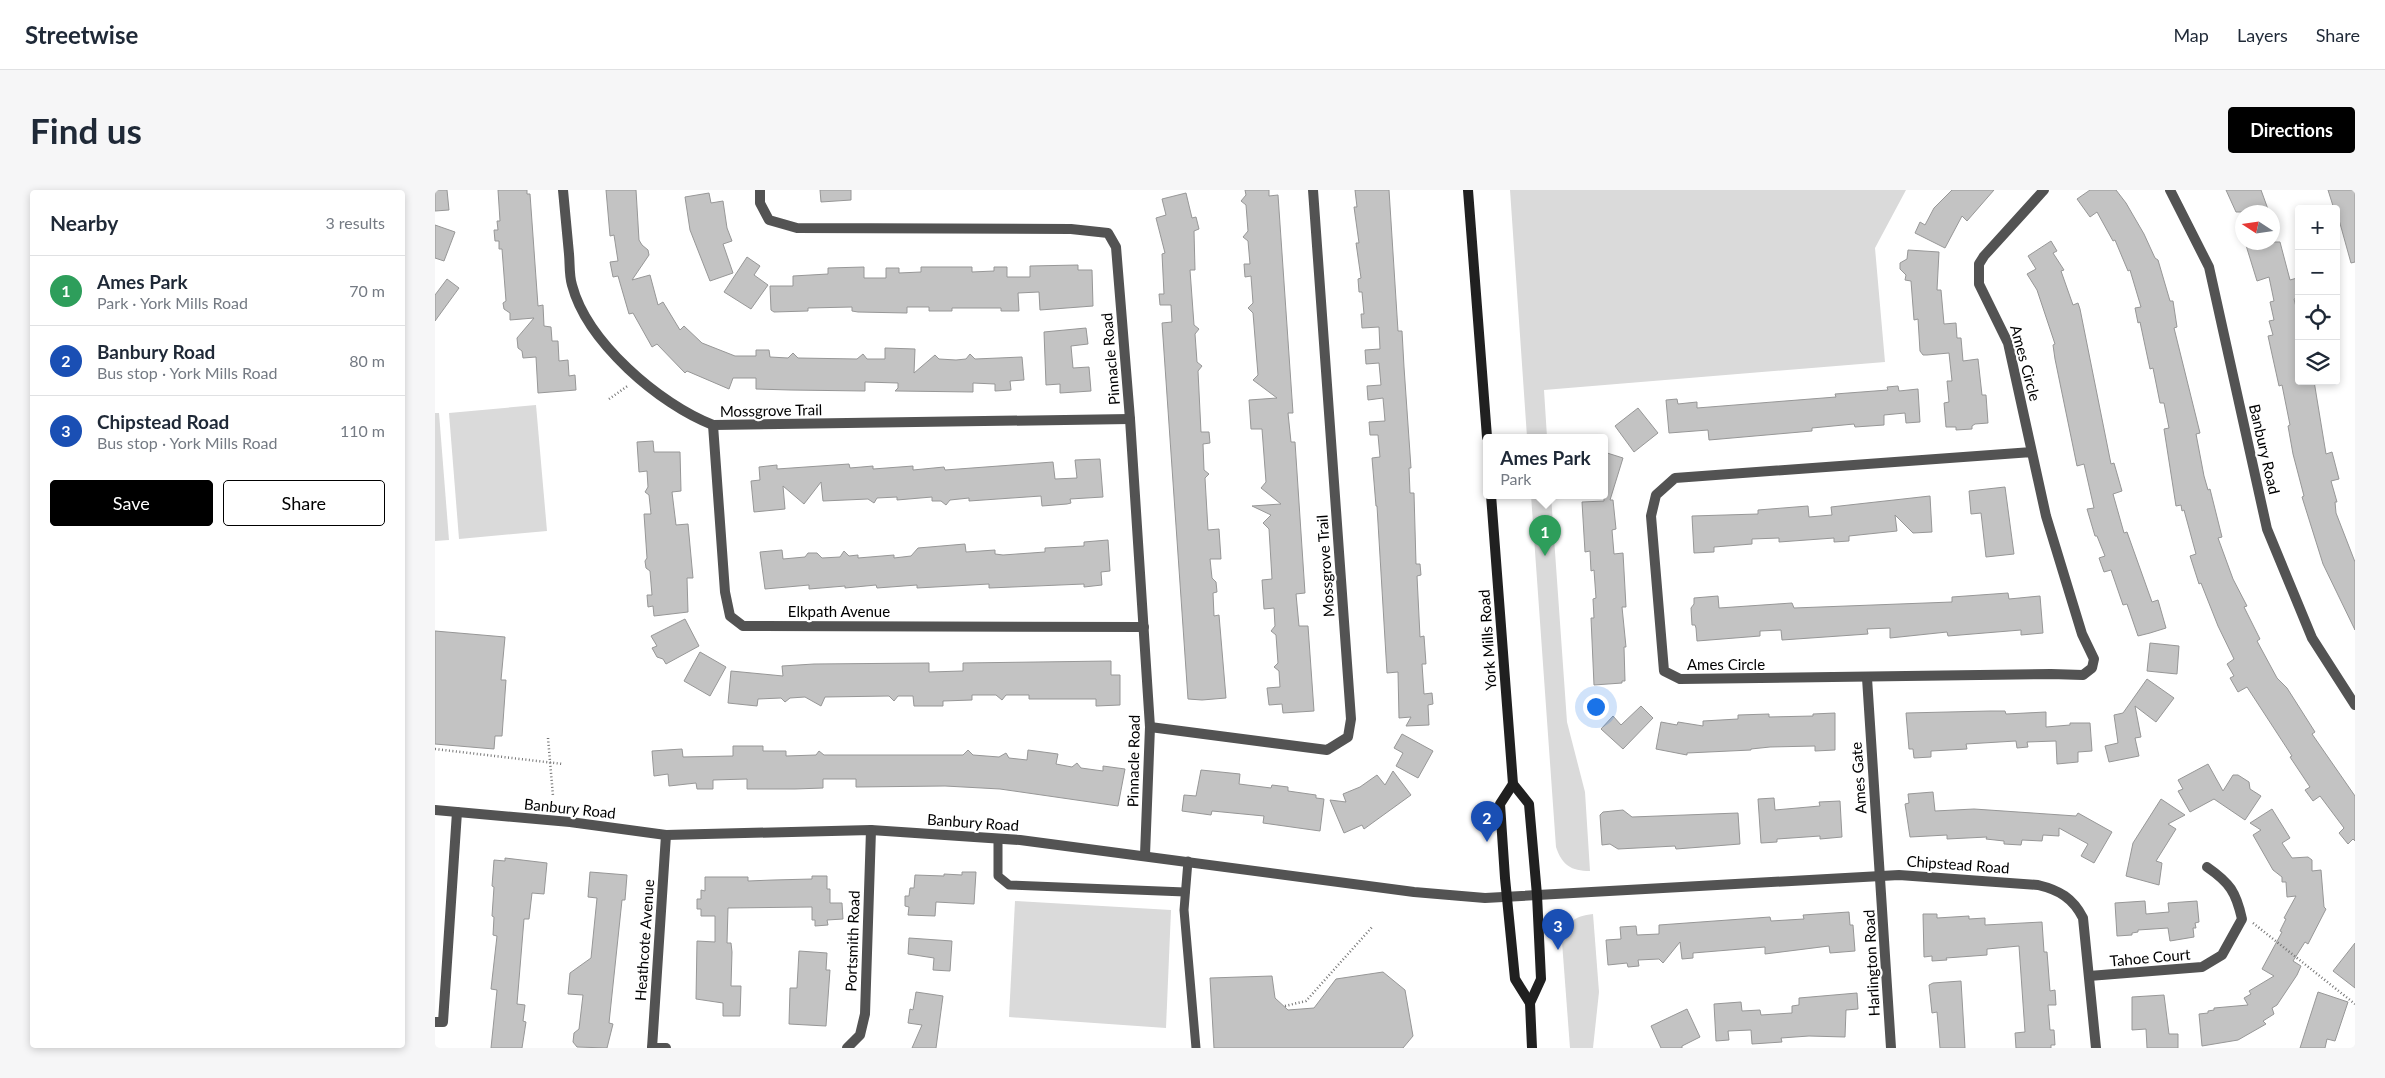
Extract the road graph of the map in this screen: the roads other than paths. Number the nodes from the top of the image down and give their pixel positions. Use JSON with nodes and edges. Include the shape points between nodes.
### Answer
{"nodes":[{"id":1,"x":563,"y":190,"type":"edge"},
{"id":2,"x":760,"y":190,"type":"edge"},
{"id":3,"x":1313,"y":190,"type":"edge"},
{"id":4,"x":1468,"y":190,"type":"edge"},
{"id":5,"x":2044,"y":190,"type":"edge"},
{"id":6,"x":2170,"y":190,"type":"edge"},
{"id":7,"x":1130,"y":419,"type":"junction"},
{"id":8,"x":713,"y":425,"type":"junction"},
{"id":9,"x":1487,"y":434,"type":"edge"},
{"id":10,"x":2032,"y":452,"type":"junction"},
{"id":11,"x":1491,"y":499,"type":"edge"},
{"id":12,"x":1144,"y":627,"type":"junction"},
{"id":13,"x":1867,"y":678,"type":"junction"},
{"id":14,"x":2355,"y":705,"type":"edge"},
{"id":15,"x":1150,"y":727,"type":"junction"},
{"id":16,"x":1513,"y":784,"type":"junction"},
{"id":17,"x":435,"y":810,"type":"edge"},
{"id":18,"x":457,"y":812,"type":"junction"},
{"id":19,"x":871,"y":830,"type":"junction"},
{"id":20,"x":666,"y":835,"type":"junction"},
{"id":21,"x":997,"y":839,"type":"junction"},
{"id":22,"x":1145,"y":855,"type":"junction"},
{"id":23,"x":1189,"y":861,"type":"junction"},
{"id":24,"x":2207,"y":867,"type":"dead end"},
{"id":25,"x":1880,"y":876,"type":"junction"},
{"id":26,"x":1185,"y":892,"type":"junction"},
{"id":27,"x":1537,"y":895,"type":"junction"},
{"id":28,"x":1507,"y":898,"type":"junction"},
{"id":29,"x":2089,"y":976,"type":"junction"},
{"id":30,"x":1530,"y":1003,"type":"junction"},
{"id":31,"x":435,"y":1022,"type":"edge"},
{"id":32,"x":652,"y":1048,"type":"edge"},
{"id":33,"x":666,"y":1048,"type":"edge"},
{"id":34,"x":847,"y":1048,"type":"edge"},
{"id":35,"x":1196,"y":1048,"type":"edge"},
{"id":36,"x":1532,"y":1048,"type":"edge"},
{"id":37,"x":1891,"y":1048,"type":"edge"},
{"id":38,"x":2096,"y":1048,"type":"edge"}],
"edges":[{"from":1,"to":8,"type":"street","name":"Mossgrove Trail","via":[[571,285],[592,330],[639,378],[670,402]]},
{"from":2,"to":7,"type":"street","name":"Pinnacle Road","via":[[760,203],[769,220],[797,228],[1071,228],[1108,233],[1116,246]]},
{"from":3,"to":15,"type":"street","name":"Mossgrove Trail","via":[[1350,709],[1348,737],[1327,750]]},
{"from":4,"to":9,"type":"main road"},
{"from":5,"to":10,"type":"street","name":"Ames Circle","via":[[1979,264],[1979,284],[2008,343]]},
{"from":6,"to":14,"type":"street","name":"Banbury Road","via":[[2209,267],[2267,529],[2312,638]]},
{"from":7,"to":8,"type":"street","name":"Mossgrove Trail"},
{"from":7,"to":12,"type":"street","name":"Pinnacle Road"},
{"from":8,"to":12,"type":"street","name":"Elkpath Avenue","via":[[725,592],[730,616],[743,626]]},
{"from":10,"to":13,"type":"street","name":"Ames Circle","via":[[2045,516],[2093,659],[2092,668],[2083,674],[2068,675]]},
{"from":10,"to":13,"type":"street","name":"Ames Circle","via":[[1675,478],[1656,495],[1651,516],[1664,671],[1680,679]]},
{"from":11,"to":16,"type":"main road","name":"York Mills Road"},
{"from":12,"to":15,"type":"street","name":"Pinnacle Road"},
{"from":13,"to":25,"type":"street","name":"Ames Gate"},
{"from":15,"to":22,"type":"street","name":"Pinnacle Road"},
{"from":16,"to":27,"type":"main road","via":[[1529,804]]},
{"from":16,"to":28,"type":"main road","via":[[1500,804]]},
{"from":17,"to":18,"type":"street","name":"Banbury Road"},
{"from":18,"to":20,"type":"street","name":"Banbury Road"},
{"from":18,"to":31,"type":"street","via":[[443,1022]]},
{"from":19,"to":20,"type":"street","name":"Banbury Road"},
{"from":19,"to":21,"type":"street","name":"Banbury Road"},
{"from":19,"to":34,"type":"street","name":"Portsmith Road","via":[[865,1014],[860,1034]]},
{"from":20,"to":32,"type":"street","name":"Heathcote Avenue"},
{"from":21,"to":22,"type":"street","name":"Banbury Road"},
{"from":21,"to":26,"type":"lane","via":[[998,876],[1009,886]]},
{"from":22,"to":23,"type":"street","name":"Banbury Road"},
{"from":23,"to":26,"type":"lane"},
{"from":23,"to":28,"type":"street","name":"Banbury Road","via":[[1414,892]]},
{"from":24,"to":29,"type":"street","name":"Tahoe Court","via":[[2224,879],[2237,896],[2242,919],[2222,954],[2202,967]]},
{"from":25,"to":27,"type":"street","name":"Chipstead Road"},
{"from":25,"to":29,"type":"street","name":"Chipstead Road","via":[[2038,885],[2054,889],[2077,906],[2083,918]]},
{"from":25,"to":37,"type":"street","name":"Harlington Road"},
{"from":26,"to":35,"type":"lane"},
{"from":27,"to":28,"type":"street","name":"Banbury Road"},
{"from":27,"to":30,"type":"main road","via":[[1541,979]]},
{"from":28,"to":30,"type":"main road","via":[[1515,979]]},
{"from":29,"to":38,"type":"street","name":"Chipstead Road"},
{"from":30,"to":36,"type":"main road"},
{"from":32,"to":33,"type":"street"}]}
